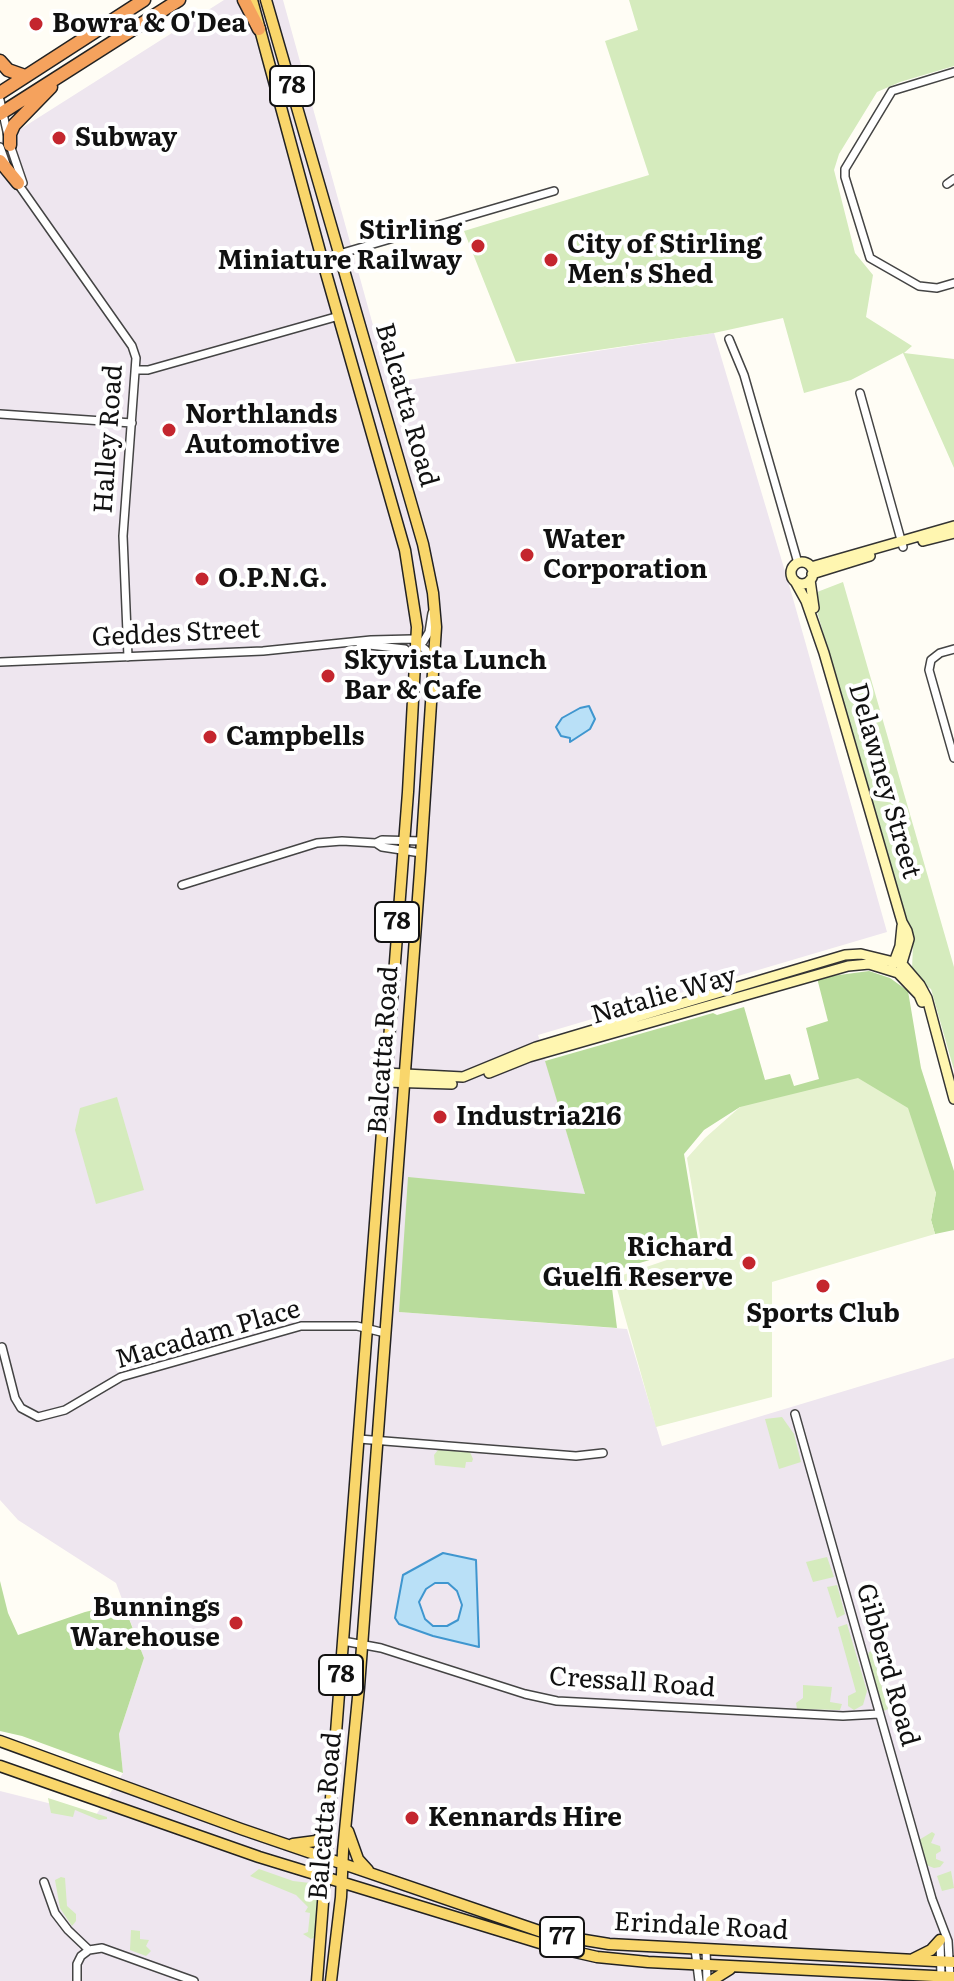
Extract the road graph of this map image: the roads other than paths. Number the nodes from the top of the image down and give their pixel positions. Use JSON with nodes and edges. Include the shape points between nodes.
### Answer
{"nodes":[{"id":1,"x":144,"y":0,"type":"edge"},
{"id":2,"x":179,"y":0,"type":"edge"},
{"id":3,"x":244,"y":0,"type":"edge"},
{"id":4,"x":252,"y":0,"type":"edge"},
{"id":5,"x":266,"y":0,"type":"edge"},
{"id":6,"x":259,"y":29,"type":"junction"},
{"id":7,"x":0,"y":61,"type":"edge"},
{"id":8,"x":954,"y":72,"type":"edge"},
{"id":9,"x":64,"y":74,"type":"junction"},
{"id":10,"x":25,"y":76,"type":"junction"},
{"id":11,"x":0,"y":93,"type":"edge"},
{"id":12,"x":1,"y":109,"type":"edge"},
{"id":13,"x":5,"y":146,"type":"edge"},
{"id":14,"x":0,"y":161,"type":"edge"},
{"id":15,"x":18,"y":183,"type":"junction"},
{"id":16,"x":554,"y":191,"type":"dead end"},
{"id":17,"x":35,"y":207,"type":"junction"},
{"id":18,"x":340,"y":255,"type":"junction"},
{"id":19,"x":322,"y":259,"type":"junction"},
{"id":20,"x":954,"y":283,"type":"edge"},
{"id":21,"x":339,"y":316,"type":"junction"},
{"id":22,"x":729,"y":339,"type":"dead end"},
{"id":23,"x":137,"y":370,"type":"junction"},
{"id":24,"x":860,"y":393,"type":"dead end"},
{"id":25,"x":0,"y":414,"type":"edge"},
{"id":26,"x":132,"y":423,"type":"junction"},
{"id":27,"x":954,"y":526,"type":"edge"},
{"id":28,"x":954,"y":533,"type":"edge"},
{"id":29,"x":902,"y":544,"type":"junction"},
{"id":30,"x":798,"y":563,"type":"junction"},
{"id":31,"x":811,"y":574,"type":"junction"},
{"id":32,"x":795,"y":581,"type":"junction"},
{"id":33,"x":434,"y":605,"type":"junction"},
{"id":34,"x":416,"y":642,"type":"junction"},
{"id":35,"x":354,"y":644,"type":"junction"},
{"id":36,"x":405,"y":649,"type":"junction"},
{"id":37,"x":954,"y":649,"type":"edge"},
{"id":38,"x":824,"y":653,"type":"junction"},
{"id":39,"x":128,"y":657,"type":"junction"},
{"id":40,"x":0,"y":662,"type":"edge"},
{"id":41,"x":416,"y":667,"type":"junction"},
{"id":42,"x":434,"y":680,"type":"junction"},
{"id":43,"x":954,"y":758,"type":"edge"},
{"id":44,"x":403,"y":846,"type":"junction"},
{"id":45,"x":422,"y":847,"type":"junction"},
{"id":46,"x":182,"y":885,"type":"dead end"},
{"id":47,"x":896,"y":967,"type":"junction"},
{"id":48,"x":386,"y":1077,"type":"junction"},
{"id":49,"x":404,"y":1078,"type":"junction"},
{"id":50,"x":954,"y":1099,"type":"edge"},
{"id":51,"x":367,"y":1329,"type":"junction"},
{"id":52,"x":385,"y":1333,"type":"junction"},
{"id":53,"x":2,"y":1347,"type":"edge"},
{"id":54,"x":795,"y":1414,"type":"dead end"},
{"id":55,"x":359,"y":1439,"type":"junction"},
{"id":56,"x":378,"y":1441,"type":"junction"},
{"id":57,"x":603,"y":1453,"type":"dead end"},
{"id":58,"x":343,"y":1641,"type":"junction"},
{"id":59,"x":362,"y":1643,"type":"junction"},
{"id":60,"x":879,"y":1714,"type":"junction"},
{"id":61,"x":0,"y":1741,"type":"edge"},
{"id":62,"x":0,"y":1766,"type":"edge"},
{"id":63,"x":347,"y":1826,"type":"junction"},
{"id":64,"x":330,"y":1829,"type":"junction"},
{"id":65,"x":287,"y":1844,"type":"junction"},
{"id":66,"x":327,"y":1858,"type":"junction"},
{"id":67,"x":343,"y":1863,"type":"junction"},
{"id":68,"x":371,"y":1872,"type":"junction"},
{"id":69,"x":326,"y":1878,"type":"junction"},
{"id":70,"x":44,"y":1882,"type":"dead end"},
{"id":71,"x":342,"y":1883,"type":"junction"},
{"id":72,"x":941,"y":1927,"type":"junction"},
{"id":73,"x":940,"y":1940,"type":"junction"},
{"id":74,"x":701,"y":1949,"type":"junction"},
{"id":75,"x":89,"y":1950,"type":"junction"},
{"id":76,"x":911,"y":1960,"type":"junction"},
{"id":77,"x":949,"y":1962,"type":"edge"},
{"id":78,"x":700,"y":1965,"type":"junction"},
{"id":79,"x":735,"y":1967,"type":"junction"},
{"id":80,"x":948,"y":1977,"type":"edge"},
{"id":81,"x":77,"y":1981,"type":"edge"},
{"id":82,"x":194,"y":1981,"type":"edge"},
{"id":83,"x":317,"y":1981,"type":"edge"},
{"id":84,"x":331,"y":1981,"type":"edge"},
{"id":85,"x":699,"y":1981,"type":"edge"},
{"id":86,"x":709,"y":1981,"type":"edge"}],
"edges":[{"from":1,"to":10,"type":"highway"},
{"from":2,"to":9,"type":"highway"},
{"from":3,"to":6,"type":"highway"},
{"from":4,"to":6,"type":"main road","name":"Balcatta Road","number":"78"},
{"from":5,"to":18,"type":"main road","name":"Balcatta Road","number":"78"},
{"from":6,"to":19,"type":"main road","name":"Balcatta Road","number":"78"},
{"from":7,"to":10,"type":"highway"},
{"from":8,"to":20,"type":"street","via":[[892,91],[845,169],[870,258],[919,286]]},
{"from":9,"to":12,"type":"highway"},
{"from":9,"to":13,"type":"highway","via":[[14,125]]},
{"from":10,"to":11,"type":"highway"},
{"from":12,"to":13,"type":"street","name":"Halley Road"},
{"from":13,"to":15,"type":"street","name":"Halley Road"},
{"from":13,"to":17,"type":"street","name":"Halley Road"},
{"from":14,"to":15,"type":"highway"},
{"from":15,"to":17,"type":"street","name":"Halley Road"},
{"from":16,"to":18,"type":"street"},
{"from":17,"to":23,"type":"street","name":"Halley Road","via":[[132,346]]},
{"from":18,"to":19,"type":"street"},
{"from":18,"to":33,"type":"main road","name":"Balcatta Road","number":"78","via":[[423,544]]},
{"from":19,"to":21,"type":"main road","name":"Balcatta Road","number":"78"},
{"from":21,"to":23,"type":"street"},
{"from":21,"to":34,"type":"main road","name":"Balcatta Road","number":"78","via":[[405,550]]},
{"from":22,"to":30,"type":"street"},
{"from":23,"to":26,"type":"street","name":"Halley Road"},
{"from":24,"to":29,"type":"street"},
{"from":25,"to":26,"type":"street"},
{"from":26,"to":39,"type":"street","name":"Halley Road","via":[[123,536]]},
{"from":27,"to":29,"type":"street"},
{"from":28,"to":29,"type":"street"},
{"from":29,"to":31,"type":"street"},
{"from":30,"to":31,"type":"street","via":[[804,562]]},
{"from":30,"to":32,"type":"street","via":[[792,570]]},
{"from":31,"to":32,"type":"street","via":[[804,583]]},
{"from":31,"to":38,"type":"street","name":"Delawney Street","via":[[809,590]]},
{"from":32,"to":38,"type":"street","name":"Delawney Street"},
{"from":33,"to":34,"type":"street","via":[[429,632]]},
{"from":33,"to":42,"type":"main road","name":"Balcatta Road","number":"78"},
{"from":34,"to":35,"type":"street","name":"Geddes Street"},
{"from":34,"to":36,"type":"street","name":"Geddes Street"},
{"from":34,"to":41,"type":"main road","name":"Balcatta Road","number":"78"},
{"from":34,"to":42,"type":"street","via":[[430,659]]},
{"from":35,"to":36,"type":"street","name":"Geddes Street"},
{"from":35,"to":39,"type":"street","name":"Geddes Street"},
{"from":36,"to":41,"type":"street"},
{"from":37,"to":43,"type":"street","via":[[931,660],[929,670]]},
{"from":38,"to":47,"type":"street","name":"Delawney Street","via":[[909,939]]},
{"from":39,"to":40,"type":"street","name":"Geddes Street"},
{"from":41,"to":44,"type":"main road","name":"Balcatta Road","number":"78"},
{"from":42,"to":45,"type":"main road","name":"Balcatta Road","number":"78"},
{"from":44,"to":45,"type":"street"},
{"from":44,"to":46,"type":"street","via":[[317,843]]},
{"from":44,"to":48,"type":"main road","name":"Balcatta Road","number":"78"},
{"from":45,"to":49,"type":"main road","name":"Balcatta Road","number":"78"},
{"from":47,"to":49,"type":"street","name":"Natalie Way","via":[[861,954],[845,955],[536,1047],[463,1077]]},
{"from":47,"to":50,"type":"street","via":[[924,992]]},
{"from":48,"to":49,"type":"street","name":"Natalie Way"},
{"from":48,"to":51,"type":"main road","name":"Balcatta Road","number":"78"},
{"from":49,"to":52,"type":"main road","name":"Balcatta Road","number":"78"},
{"from":51,"to":52,"type":"street","name":"Macadam Place"},
{"from":51,"to":53,"type":"street","name":"Macadam Place","via":[[289,1329],[121,1377],[65,1410],[38,1417],[15,1398]]},
{"from":51,"to":55,"type":"main road","name":"Balcatta Road","number":"78"},
{"from":52,"to":56,"type":"main road","name":"Balcatta Road","number":"78"},
{"from":54,"to":60,"type":"street","name":"Gibberd Road"},
{"from":55,"to":56,"type":"street"},
{"from":55,"to":58,"type":"main road","name":"Balcatta Road","number":"78"},
{"from":56,"to":57,"type":"street","via":[[576,1456]]},
{"from":56,"to":59,"type":"main road","name":"Balcatta Road","number":"78"},
{"from":58,"to":59,"type":"street","name":"Cressall Road"},
{"from":58,"to":64,"type":"main road","name":"Balcatta Road","number":"78"},
{"from":59,"to":60,"type":"street","name":"Cressall Road","via":[[557,1701]]},
{"from":59,"to":63,"type":"main road","name":"Balcatta Road","number":"78"},
{"from":60,"to":72,"type":"street","name":"Gibberd Road"},
{"from":61,"to":65,"type":"main road","name":"Erindale Road","number":"77"},
{"from":62,"to":69,"type":"main road","name":"Erindale Road","number":"77"},
{"from":63,"to":67,"type":"main road","name":"Balcatta Road","number":"78"},
{"from":63,"to":68,"type":"main road","via":[[358,1859]]},
{"from":64,"to":65,"type":"main road","via":[[316,1841]]},
{"from":64,"to":66,"type":"main road","name":"Balcatta Road","number":"78"},
{"from":65,"to":66,"type":"main road","name":"Erindale Road","number":"77"},
{"from":66,"to":67,"type":"main road","name":"Erindale Road","number":"77"},
{"from":66,"to":69,"type":"main road","name":"Balcatta Road","number":"78"},
{"from":67,"to":68,"type":"main road","name":"Erindale Road","number":"77"},
{"from":67,"to":71,"type":"main road","name":"Balcatta Road","number":"78"},
{"from":68,"to":74,"type":"main road","name":"Erindale Road","number":"77","via":[[548,1934]]},
{"from":69,"to":71,"type":"main road","name":"Erindale Road","number":"77"},
{"from":69,"to":83,"type":"main road","name":"Balcatta Road"},
{"from":70,"to":75,"type":"street","via":[[55,1913]]},
{"from":71,"to":78,"type":"main road","name":"Erindale Road","number":"77","via":[[553,1947],[597,1957]]},
{"from":71,"to":84,"type":"main road","name":"Balcatta Road","number":"78"},
{"from":72,"to":73,"type":"street","name":"Gibberd Road"},
{"from":72,"to":77,"type":"street","name":"Gibberd Road"},
{"from":73,"to":76,"type":"main road"},
{"from":73,"to":77,"type":"street","name":"Gibberd Road"},
{"from":74,"to":76,"type":"main road","name":"Erindale Road","number":"77"},
{"from":74,"to":78,"type":"street"},
{"from":75,"to":81,"type":"street","via":[[77,1964]]},
{"from":75,"to":82,"type":"street","via":[[108,1949]]},
{"from":76,"to":77,"type":"main road","name":"Erindale Road","number":"77"},
{"from":77,"to":80,"type":"street","name":"Gibberd Road"},
{"from":78,"to":79,"type":"main road","name":"Erindale Road","number":"77"},
{"from":78,"to":85,"type":"street"},
{"from":78,"to":86,"type":"street"},
{"from":79,"to":80,"type":"main road","name":"Erindale Road","number":"77"},
{"from":79,"to":86,"type":"main road"}]}
